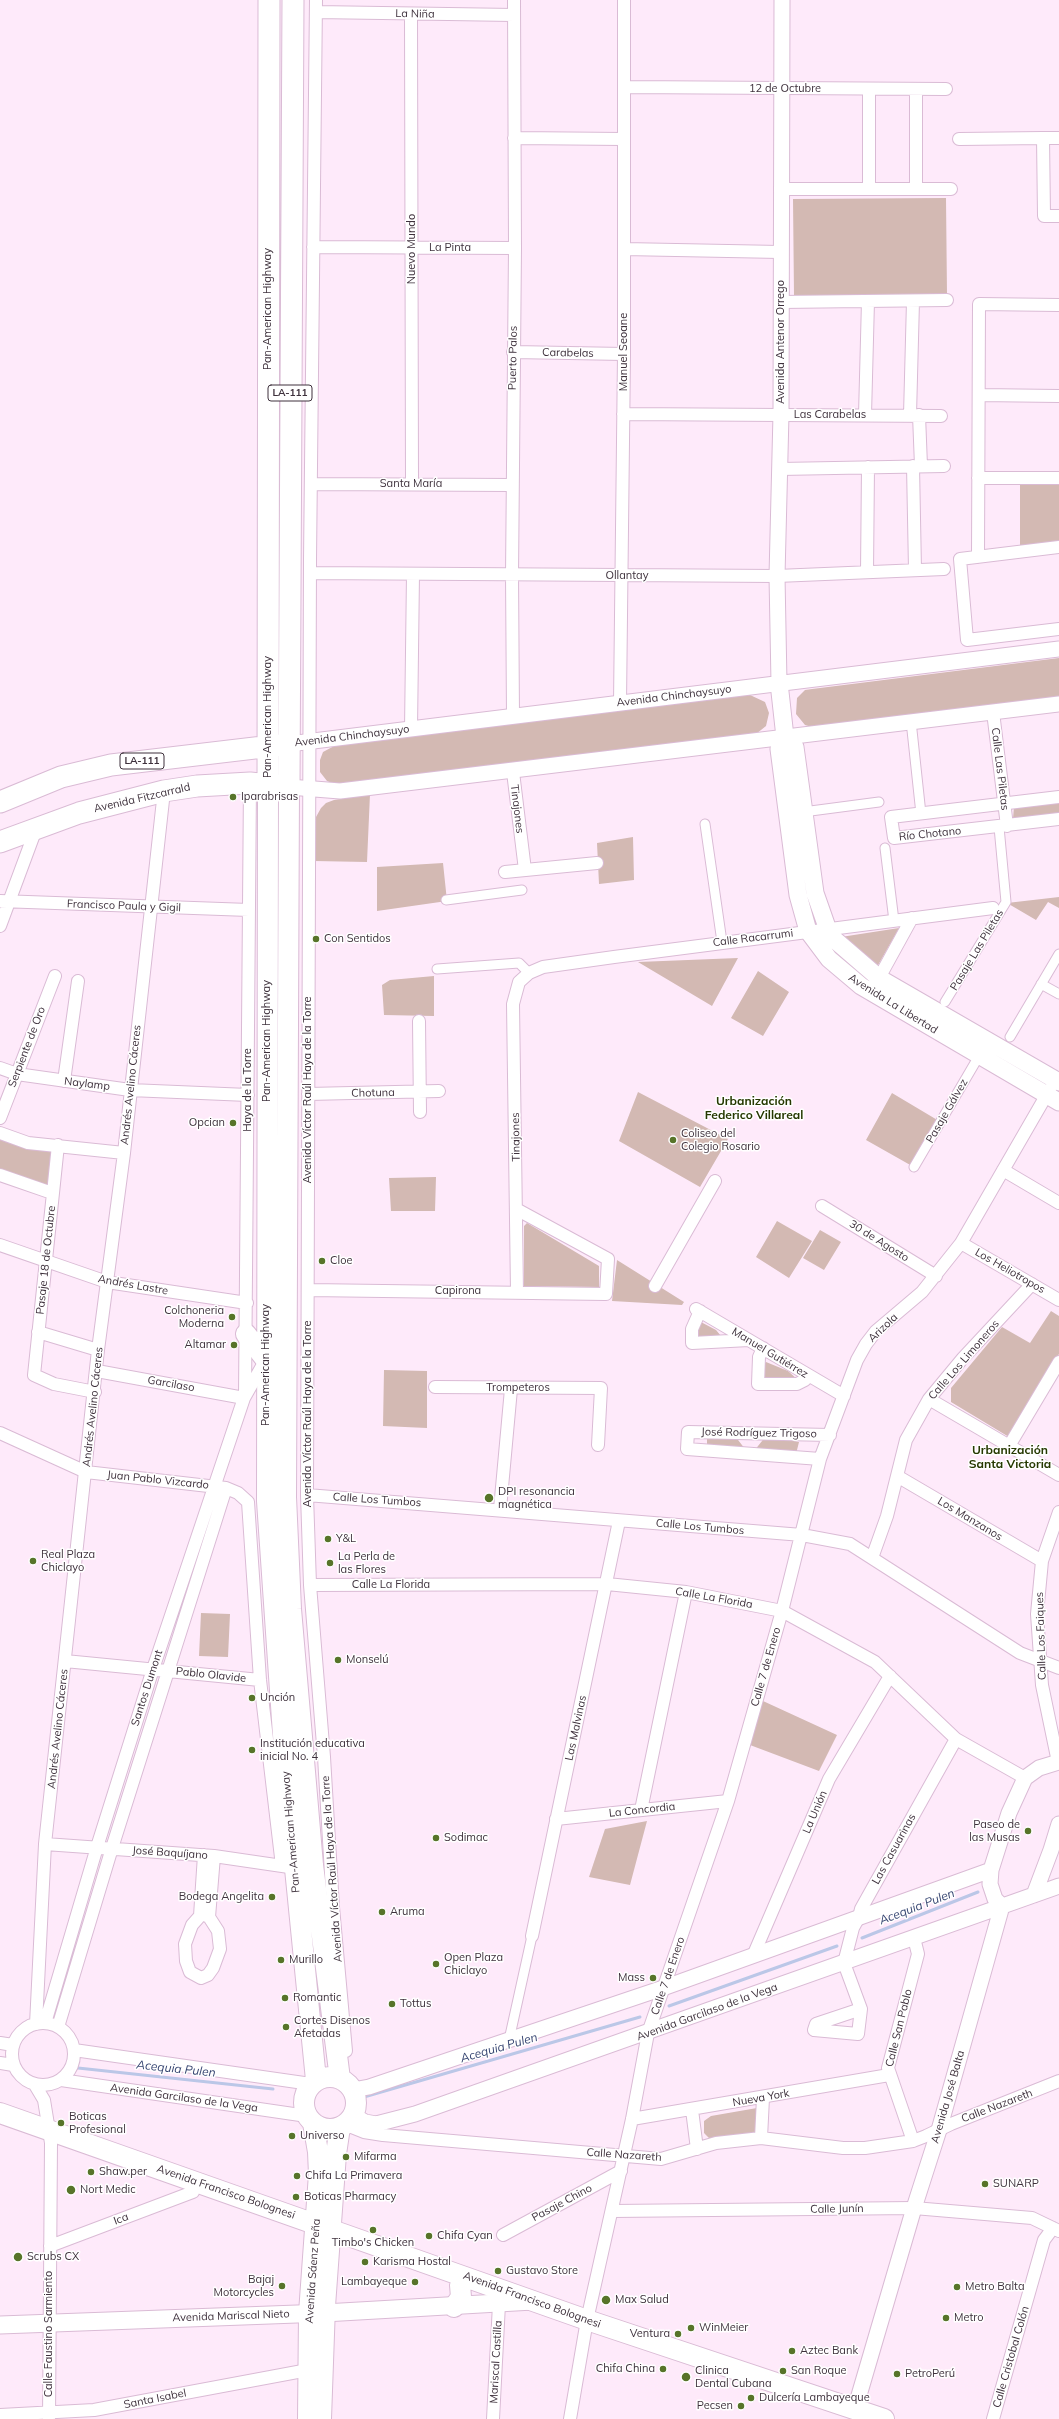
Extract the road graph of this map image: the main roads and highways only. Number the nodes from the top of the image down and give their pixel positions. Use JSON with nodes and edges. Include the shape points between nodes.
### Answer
{"nodes":[{"id":1,"x":269,"y":0,"type":"edge"},
{"id":2,"x":293,"y":0,"type":"edge"},
{"id":3,"x":780,"y":688,"type":"road end"},
{"id":4,"x":784,"y":732,"type":"junction"},
{"id":5,"x":289,"y":744,"type":"junction"},
{"id":6,"x":268,"y":746,"type":"junction"},
{"id":7,"x":259,"y":784,"type":"junction"},
{"id":8,"x":289,"y":787,"type":"junction"},
{"id":9,"x":0,"y":802,"type":"edge"},
{"id":10,"x":0,"y":842,"type":"edge"},
{"id":11,"x":800,"y":857,"type":"junction"},
{"id":12,"x":909,"y":996,"type":"junction"},
{"id":13,"x":900,"y":1010,"type":"junction"},
{"id":14,"x":1057,"y":1081,"type":"edge"},
{"id":15,"x":1053,"y":1098,"type":"edge"},
{"id":16,"x":246,"y":1334,"type":"road end"},
{"id":17,"x":266,"y":1360,"type":"junction"},
{"id":18,"x":314,"y":2082,"type":"junction"},
{"id":19,"x":347,"y":2084,"type":"junction"},
{"id":20,"x":0,"y":2113,"type":"edge"},
{"id":21,"x":310,"y":2119,"type":"junction"},
{"id":22,"x":346,"y":2122,"type":"junction"},
{"id":23,"x":0,"y":2126,"type":"edge"},
{"id":24,"x":50,"y":2137,"type":"junction"},
{"id":25,"x":323,"y":2232,"type":"junction"},
{"id":26,"x":460,"y":2284,"type":"junction"},
{"id":27,"x":516,"y":2303,"type":"junction"},
{"id":28,"x":454,"y":2307,"type":"junction"},
{"id":29,"x":317,"y":2313,"type":"junction"},
{"id":30,"x":0,"y":2325,"type":"edge"},
{"id":31,"x":849,"y":2416,"type":"edge"},
{"id":32,"x":308,"y":2419,"type":"edge"},
{"id":33,"x":321,"y":2419,"type":"edge"},
{"id":34,"x":884,"y":2419,"type":"edge"}],
"edges":[{"from":1,"to":6,"type":"highway","name":"Pan-American Highway","number":"LA-111"},
{"from":2,"to":5,"type":"highway","name":"Pan-American Highway","number":"LA-111"},
{"from":3,"to":4,"type":"main road","name":"Avenida La Libertad"},
{"from":4,"to":11,"type":"main road","name":"Avenida La Libertad","via":[[779,749]]},
{"from":4,"to":11,"type":"main road","name":"Avenida La Libertad","via":[[795,747],[803,812]]},
{"from":5,"to":6,"type":"highway","number":"LA-111"},
{"from":5,"to":8,"type":"highway","name":"Pan-American Highway","number":"LA-111"},
{"from":6,"to":7,"type":"highway","name":"Pan-American Highway","number":"LA-111"},
{"from":6,"to":9,"type":"highway","number":"LA-111","via":[[111,765],[60,777]]},
{"from":7,"to":8,"type":"highway","name":"Avenida Fitzcarrald"},
{"from":7,"to":10,"type":"highway","name":"Avenida Fitzcarrald","via":[[197,786],[164,791],[79,813]]},
{"from":7,"to":17,"type":"main road","name":"Pan-American Highway"},
{"from":8,"to":19,"type":"main road","name":"Pan-American Highway","via":[[286,1498],[291,1609],[312,1865]]},
{"from":11,"to":12,"type":"main road","name":"Avenida La Libertad","via":[[828,930],[835,940],[879,978]]},
{"from":11,"to":13,"type":"main road","name":"Avenida La Libertad","via":[[798,895],[808,931],[844,974]]},
{"from":12,"to":13,"type":"main road"},
{"from":12,"to":14,"type":"main road","name":"Avenida La Libertad"},
{"from":13,"to":15,"type":"main road","name":"Avenida La Libertad"},
{"from":16,"to":17,"type":"main road"},
{"from":17,"to":18,"type":"main road","name":"Pan-American Highway","via":[[272,1708]]},
{"from":18,"to":19,"type":"main road","via":[[332,2076]]},
{"from":18,"to":21,"type":"main road","via":[[304,2100]]},
{"from":19,"to":22,"type":"main road","via":[[356,2098]]},
{"from":20,"to":24,"type":"main road","name":"Avenida Francisco Bolognesi"},
{"from":21,"to":22,"type":"main road","via":[[326,2128]]},
{"from":21,"to":25,"type":"main road","name":"Avenida Sáenz Peña","via":[[319,2167]]},
{"from":22,"to":25,"type":"main road","name":"Avenida Sáenz Peña","via":[[336,2154]]},
{"from":23,"to":24,"type":"main road","name":"Avenida Francisco Bolognesi"},
{"from":24,"to":25,"type":"main road","name":"Avenida Francisco Bolognesi"},
{"from":24,"to":25,"type":"main road","name":"Avenida Francisco Bolognesi","via":[[193,2192]]},
{"from":25,"to":26,"type":"main road","name":"Avenida Francisco Bolognesi"},
{"from":25,"to":27,"type":"main road","name":"Avenida Francisco Bolognesi"},
{"from":25,"to":29,"type":"main road","name":"Avenida Sáenz Peña"},
{"from":26,"to":27,"type":"main road","name":"Avenida Francisco Bolognesi"},
{"from":26,"to":28,"type":"main road","via":[[461,2297]]},
{"from":27,"to":28,"type":"main road","name":"Avenida Mariscal Nieto"},
{"from":27,"to":31,"type":"main road","name":"Avenida Francisco Bolognesi"},
{"from":28,"to":29,"type":"main road","name":"Avenida Mariscal Nieto"},
{"from":29,"to":30,"type":"main road","name":"Avenida Mariscal Nieto"},
{"from":29,"to":32,"type":"main road","name":"Avenida Sáenz Peña","via":[[308,2370]]},
{"from":29,"to":33,"type":"main road","name":"Avenida Sáenz Peña"},
{"from":31,"to":34,"type":"main road","name":"Avenida Francisco Bolognesi"}]}
